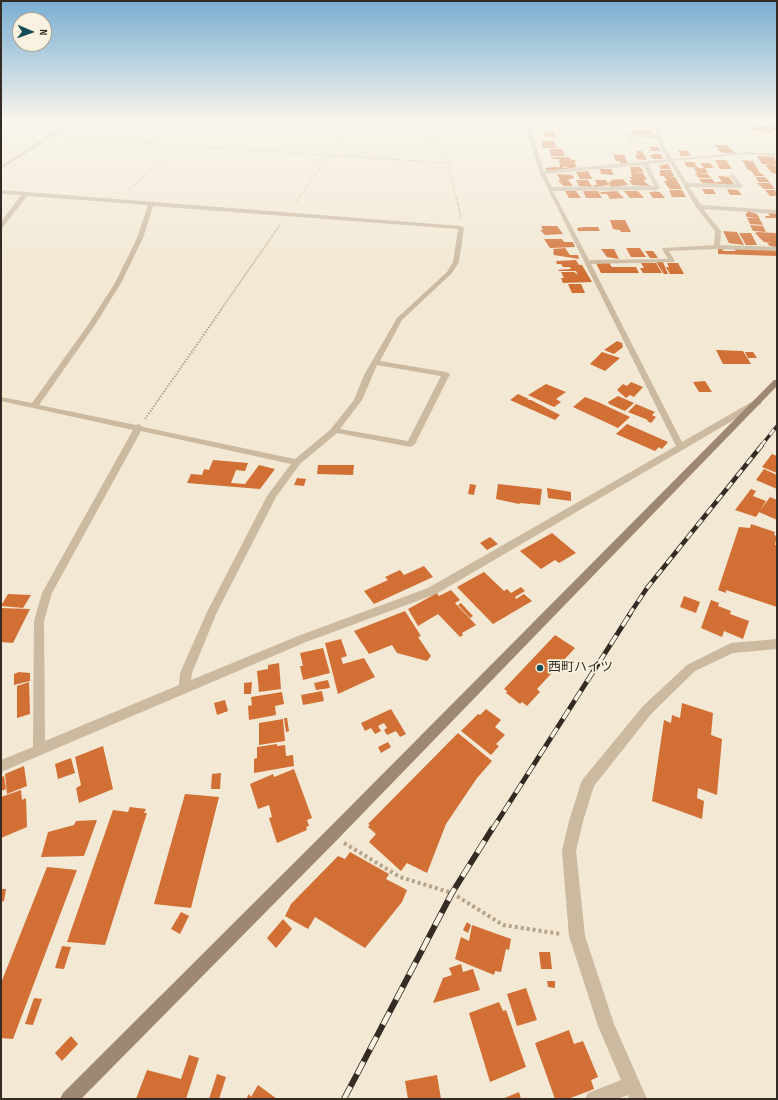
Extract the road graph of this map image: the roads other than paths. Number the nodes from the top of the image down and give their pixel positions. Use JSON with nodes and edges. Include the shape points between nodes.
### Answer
{"nodes":[{"id":1,"x":559,"y":171,"type":"edge"},
{"id":2,"x":649,"y":171,"type":"edge"},
{"id":3,"x":677,"y":171,"type":"edge"},
{"id":4,"x":542,"y":173,"type":"joint"},
{"id":5,"x":732,"y":175,"type":"dead end"},
{"id":6,"x":686,"y":185,"type":"junction"},
{"id":7,"x":550,"y":189,"type":"junction"},
{"id":8,"x":1,"y":192,"type":"edge"},
{"id":9,"x":25,"y":194,"type":"junction"},
{"id":10,"x":151,"y":204,"type":"junction"},
{"id":11,"x":699,"y":207,"type":"junction"},
{"id":12,"x":777,"y":212,"type":"edge"},
{"id":13,"x":1,"y":226,"type":"edge"},
{"id":14,"x":717,"y":247,"type":"junction"},
{"id":15,"x":777,"y":249,"type":"edge"},
{"id":16,"x":586,"y":262,"type":"junction"},
{"id":17,"x":375,"y":362,"type":"junction"},
{"id":18,"x":777,"y":382,"type":"edge"},
{"id":19,"x":1,"y":399,"type":"edge"},
{"id":20,"x":759,"y":401,"type":"junction"},
{"id":21,"x":35,"y":405,"type":"junction"},
{"id":22,"x":139,"y":428,"type":"junction"},
{"id":23,"x":334,"y":430,"type":"junction"},
{"id":24,"x":680,"y":446,"type":"junction"},
{"id":25,"x":297,"y":462,"type":"junction"},
{"id":26,"x":777,"y":644,"type":"edge"},
{"id":27,"x":185,"y":688,"type":"junction"},
{"id":28,"x":38,"y":750,"type":"junction"},
{"id":29,"x":1,"y":766,"type":"edge"},
{"id":30,"x":635,"y":1092,"type":"edge"},
{"id":31,"x":69,"y":1099,"type":"edge"},
{"id":32,"x":594,"y":1099,"type":"edge"}],
"edges":[{"from":1,"to":4,"type":"street"},
{"from":2,"to":7,"type":"street","via":[[657,188]]},
{"from":3,"to":6,"type":"street"},
{"from":4,"to":7,"type":"street"},
{"from":5,"to":6,"type":"street","via":[[740,186]]},
{"from":6,"to":11,"type":"street"},
{"from":7,"to":16,"type":"street"},
{"from":8,"to":9,"type":"street"},
{"from":9,"to":10,"type":"street"},
{"from":9,"to":13,"type":"street"},
{"from":10,"to":17,"type":"street","via":[[461,228],[456,262],[449,273],[399,320]]},
{"from":10,"to":21,"type":"street","via":[[140,238],[118,283]]},
{"from":11,"to":12,"type":"street"},
{"from":11,"to":14,"type":"street","via":[[718,231]]},
{"from":14,"to":15,"type":"street"},
{"from":14,"to":16,"type":"street","via":[[665,249],[672,261]]},
{"from":16,"to":24,"type":"street"},
{"from":17,"to":23,"type":"street","via":[[358,400]]},
{"from":17,"to":23,"type":"street","via":[[446,374],[411,444]]},
{"from":18,"to":20,"type":"street"},
{"from":19,"to":21,"type":"street"},
{"from":20,"to":24,"type":"street"},
{"from":20,"to":31,"type":"street"},
{"from":21,"to":22,"type":"street"},
{"from":22,"to":25,"type":"street"},
{"from":22,"to":28,"type":"street","via":[[47,593],[39,621]]},
{"from":23,"to":25,"type":"street"},
{"from":24,"to":27,"type":"street","via":[[432,592],[302,639]]},
{"from":25,"to":27,"type":"street","via":[[272,496],[212,612],[186,673]]},
{"from":26,"to":30,"type":"street","via":[[732,648],[691,668],[647,710],[588,783],[576,820],[569,851],[577,936],[606,1026]]},
{"from":27,"to":28,"type":"street"},
{"from":28,"to":29,"type":"street"},
{"from":30,"to":32,"type":"street"}]}
